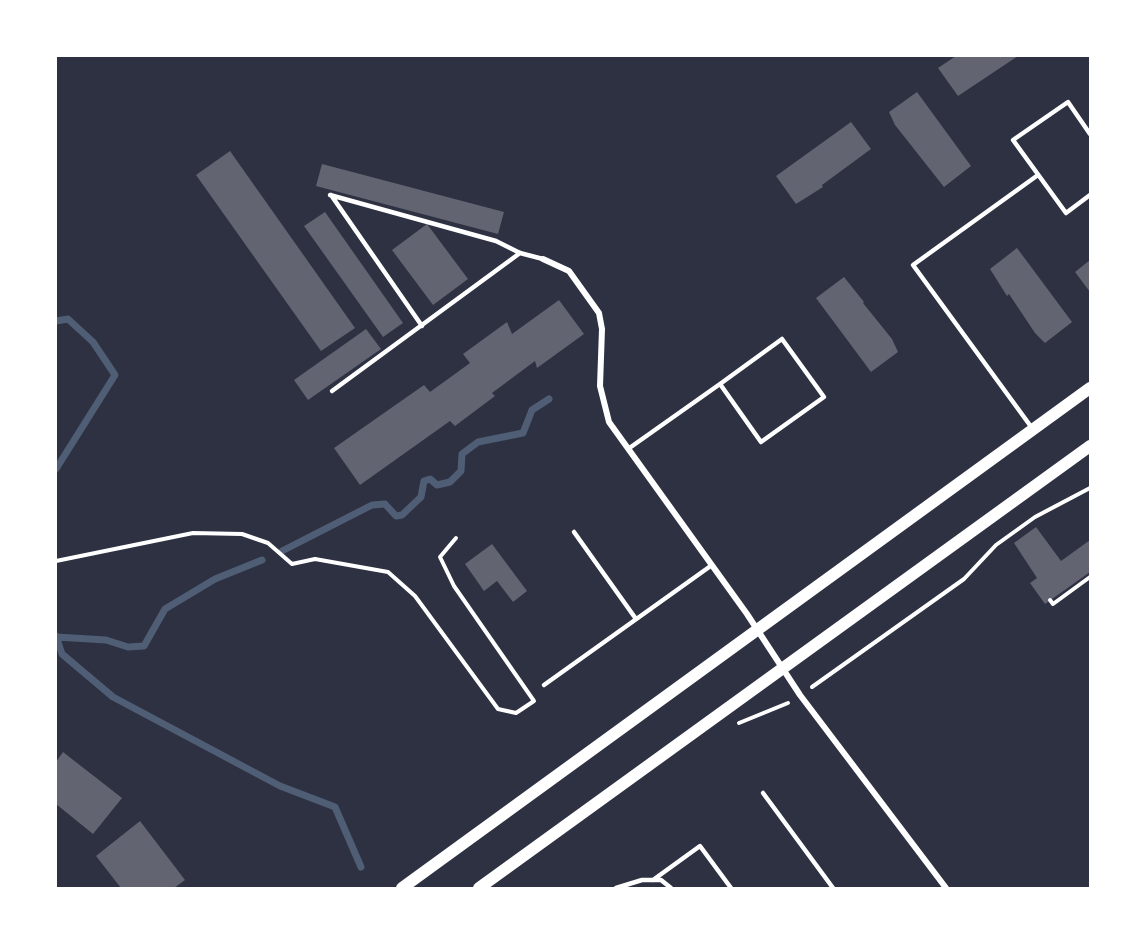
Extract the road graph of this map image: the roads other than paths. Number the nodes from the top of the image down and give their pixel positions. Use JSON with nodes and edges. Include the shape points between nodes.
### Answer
{"nodes":[{"id":1,"x":1090,"y":134,"type":"edge"},
{"id":2,"x":1038,"y":175,"type":"junction"},
{"id":3,"x":1090,"y":195,"type":"edge"},
{"id":4,"x":520,"y":254,"type":"junction"},
{"id":5,"x":543,"y":259,"type":"joint"},
{"id":6,"x":422,"y":326,"type":"junction"},
{"id":7,"x":720,"y":384,"type":"junction"},
{"id":8,"x":1090,"y":388,"type":"edge"},
{"id":9,"x":332,"y":391,"type":"dead end"},
{"id":10,"x":1033,"y":430,"type":"junction"},
{"id":11,"x":1090,"y":446,"type":"edge"},
{"id":12,"x":628,"y":449,"type":"junction"},
{"id":13,"x":574,"y":532,"type":"dead end"},
{"id":14,"x":712,"y":565,"type":"junction"},
{"id":15,"x":636,"y":619,"type":"junction"},
{"id":16,"x":758,"y":630,"type":"junction"},
{"id":17,"x":782,"y":667,"type":"junction"},
{"id":18,"x":544,"y":685,"type":"dead end"},
{"id":19,"x":763,"y":793,"type":"dead end"},
{"id":20,"x":653,"y":880,"type":"junction"},
{"id":21,"x":402,"y":888,"type":"edge"},
{"id":22,"x":479,"y":888,"type":"edge"},
{"id":23,"x":616,"y":888,"type":"edge"},
{"id":24,"x":671,"y":888,"type":"edge"},
{"id":25,"x":731,"y":888,"type":"edge"},
{"id":26,"x":833,"y":888,"type":"edge"},
{"id":27,"x":946,"y":888,"type":"edge"}],
"edges":[{"from":1,"to":2,"type":"lane","via":[[1068,102],[1014,140]]},
{"from":2,"to":3,"type":"lane","via":[[1065,213]]},
{"from":2,"to":10,"type":"lane","via":[[914,265]]},
{"from":4,"to":5,"type":"lane"},
{"from":4,"to":6,"type":"lane"},
{"from":4,"to":6,"type":"lane","via":[[496,241],[330,195]]},
{"from":5,"to":12,"type":"street","via":[[569,271],[598,313],[602,329],[603,408]]},
{"from":6,"to":9,"type":"lane"},
{"from":7,"to":7,"type":"lane","via":[[783,339],[824,397],[761,442]]},
{"from":7,"to":12,"type":"lane"},
{"from":8,"to":10,"type":"main road"},
{"from":10,"to":16,"type":"main road"},
{"from":11,"to":17,"type":"main road"},
{"from":12,"to":14,"type":"street"},
{"from":13,"to":15,"type":"lane"},
{"from":14,"to":15,"type":"lane"},
{"from":14,"to":16,"type":"street"},
{"from":15,"to":18,"type":"lane"},
{"from":16,"to":17,"type":"street"},
{"from":16,"to":21,"type":"main road"},
{"from":17,"to":22,"type":"main road"},
{"from":17,"to":27,"type":"street"},
{"from":19,"to":26,"type":"lane"},
{"from":20,"to":23,"type":"lane"},
{"from":20,"to":24,"type":"lane","via":[[661,880]]},
{"from":20,"to":25,"type":"lane","via":[[700,846]]}]}
